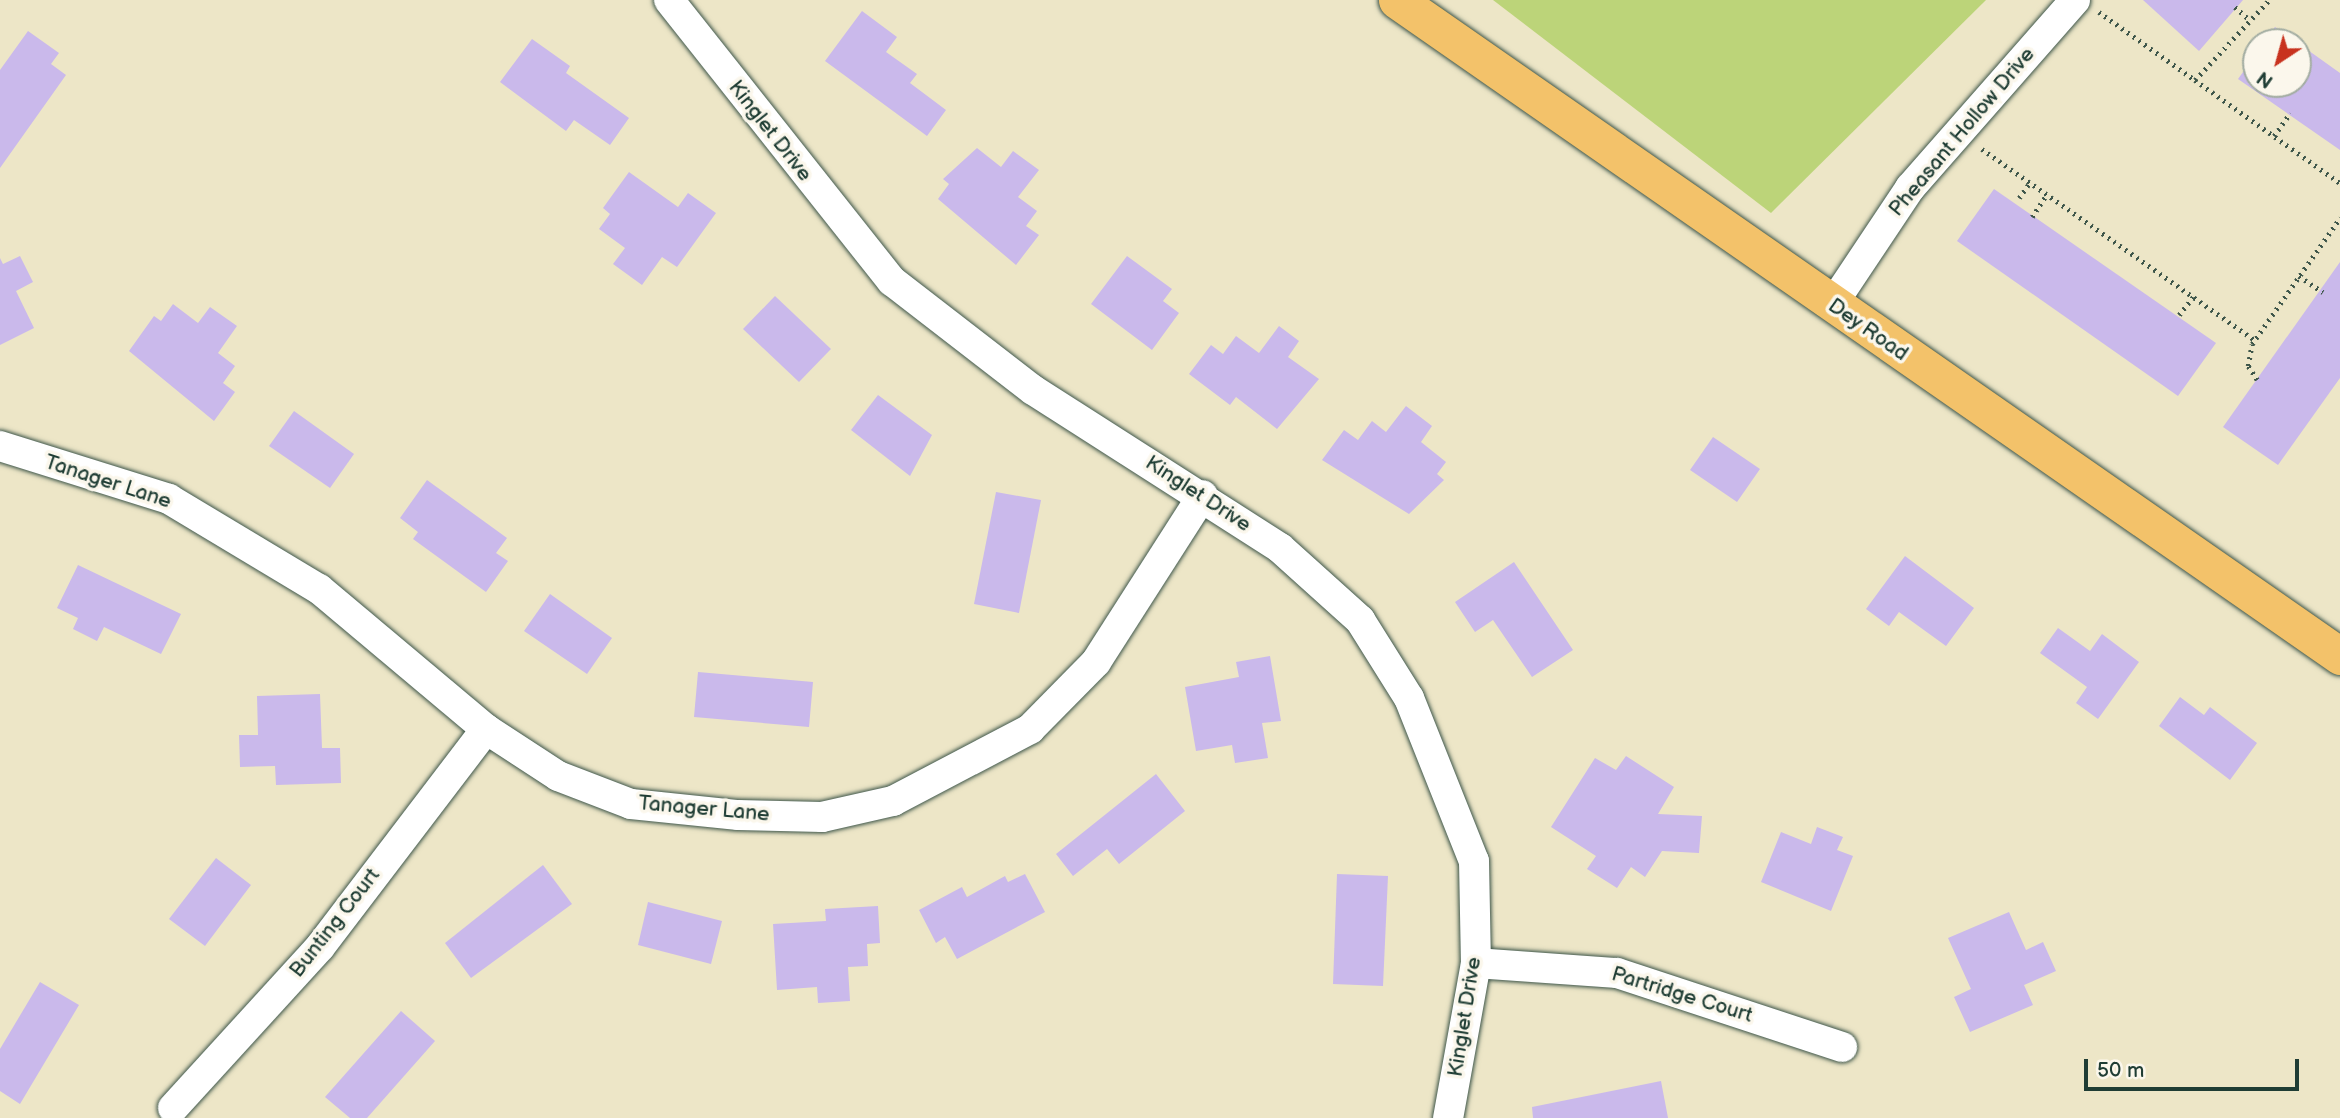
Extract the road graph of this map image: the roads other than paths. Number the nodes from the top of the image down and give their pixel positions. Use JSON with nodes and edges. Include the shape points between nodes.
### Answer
{"nodes":[{"id":1,"x":669,"y":0,"type":"edge"},
{"id":2,"x":1397,"y":0,"type":"edge"},
{"id":3,"x":2084,"y":4,"type":"edge"},
{"id":4,"x":1832,"y":304,"type":"junction"},
{"id":5,"x":0,"y":446,"type":"edge"},
{"id":6,"x":1203,"y":495,"type":"junction"},
{"id":7,"x":2340,"y":656,"type":"edge"},
{"id":8,"x":486,"y":729,"type":"junction"},
{"id":9,"x":1476,"y":963,"type":"junction"},
{"id":10,"x":1842,"y":1047,"type":"dead end"},
{"id":11,"x":173,"y":1108,"type":"dead end"},
{"id":12,"x":1448,"y":1118,"type":"edge"}],
"edges":[{"from":1,"to":6,"type":"street","name":"Kinglet Drive","via":[[892,281],[1033,390]]},
{"from":2,"to":4,"type":"main road","name":"Dey Road"},
{"from":3,"to":4,"type":"street","name":"Pheasant Hollow Drive","via":[[1958,132],[1910,188]]},
{"from":4,"to":7,"type":"main road","name":"Dey Road"},
{"from":5,"to":8,"type":"street","name":"Tanager Lane","via":[[169,499],[319,589]]},
{"from":6,"to":8,"type":"street","name":"Tanager Lane","via":[[1096,662],[1031,729],[893,801],[822,817],[631,804],[558,776]]},
{"from":6,"to":9,"type":"street","name":"Kinglet Drive","via":[[1280,548],[1360,621],[1409,698],[1474,861]]},
{"from":8,"to":11,"type":"street","name":"Bunting Court","via":[[320,947]]},
{"from":9,"to":10,"type":"street","name":"Partridge Court","via":[[1617,972]]},
{"from":9,"to":12,"type":"street","name":"Kinglet Drive"}]}
